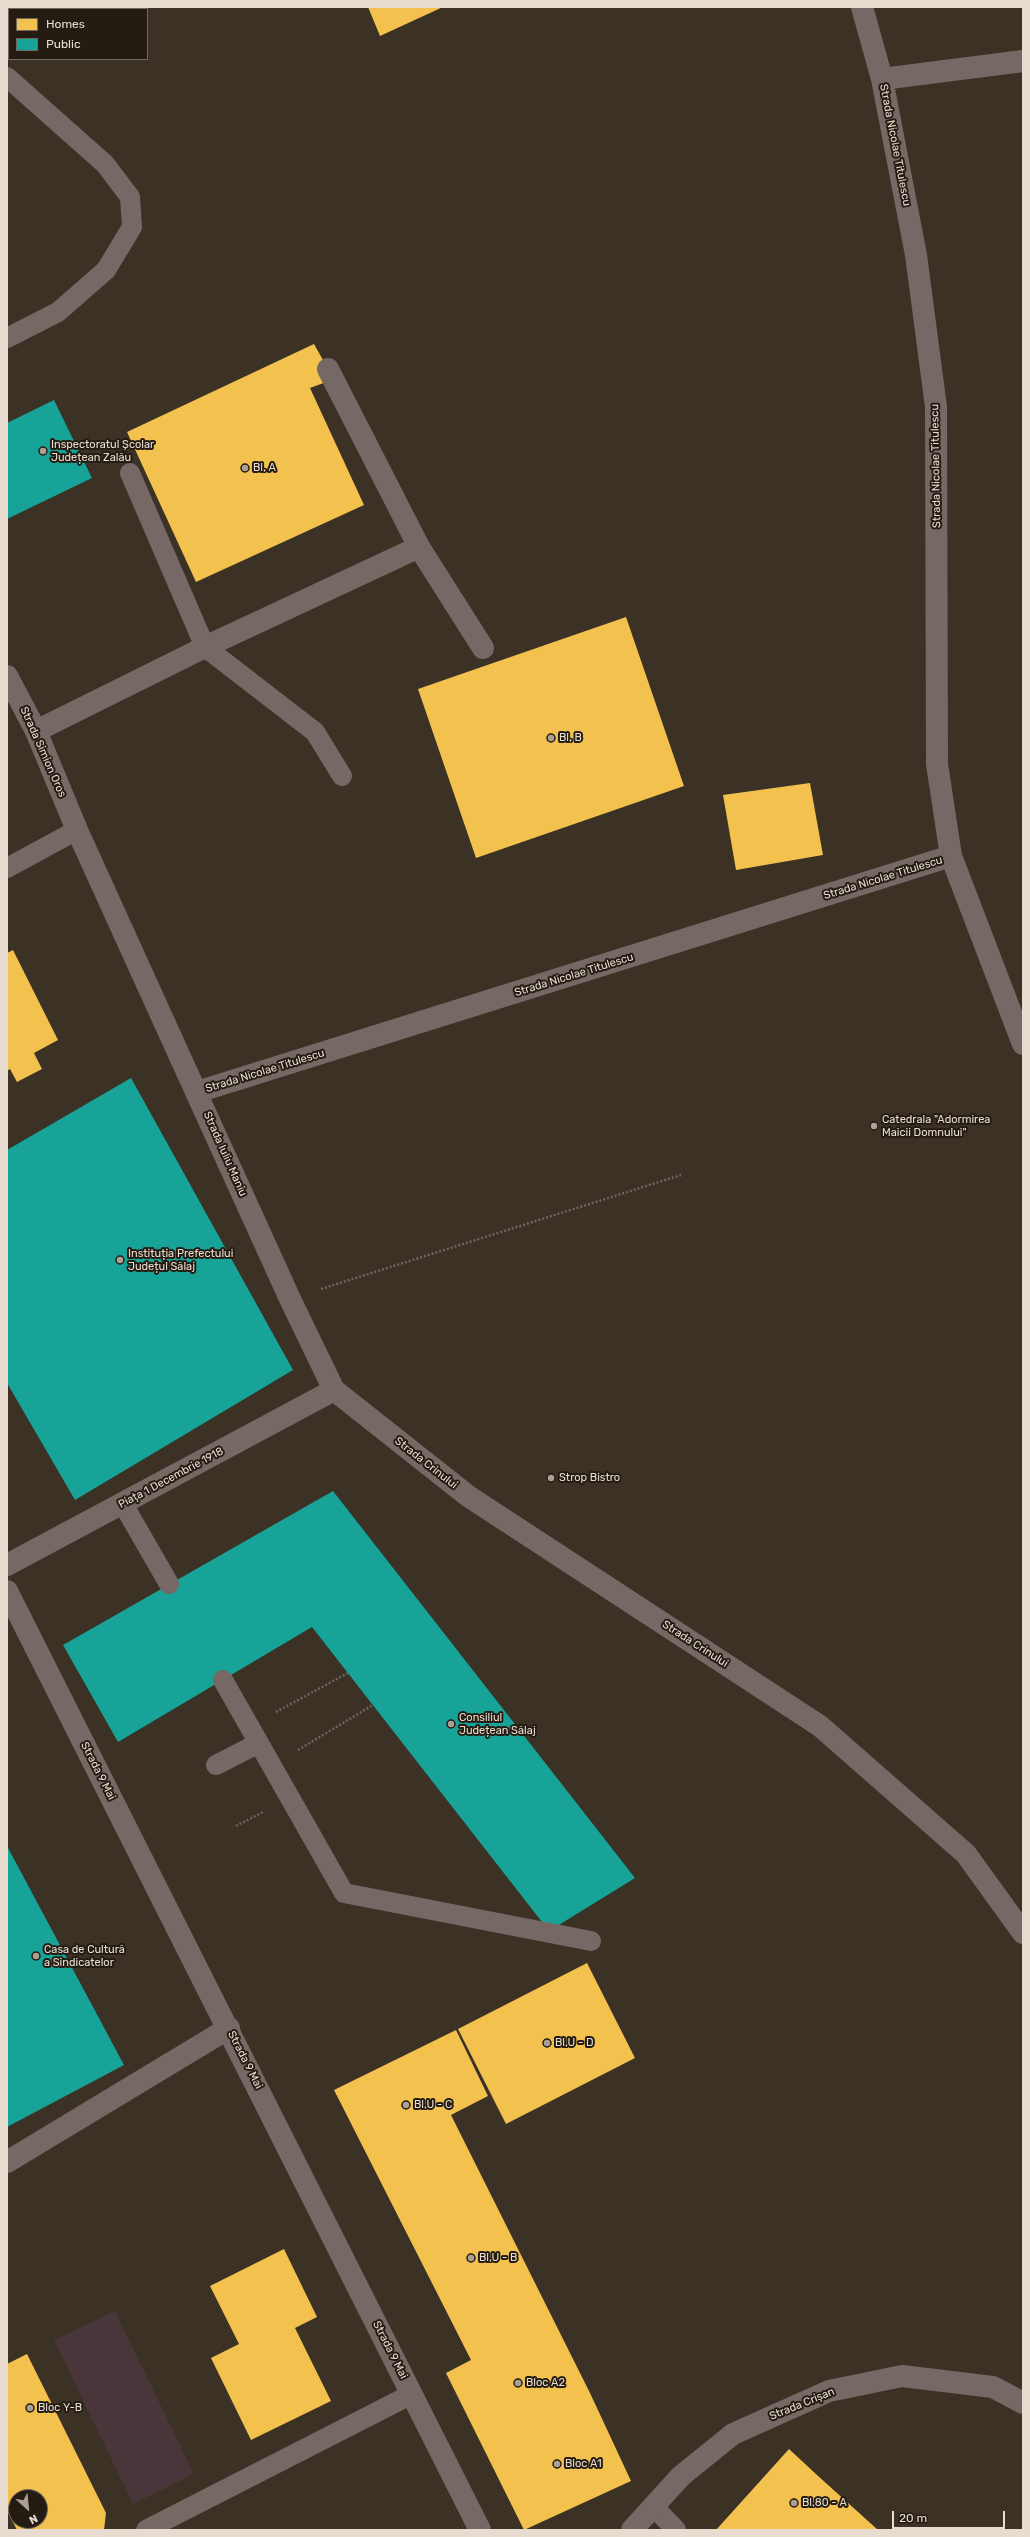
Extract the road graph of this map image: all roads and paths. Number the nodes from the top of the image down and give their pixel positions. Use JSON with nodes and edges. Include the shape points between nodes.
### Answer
{"nodes":[{"id":1,"x":862,"y":7,"type":"edge"},
{"id":2,"x":1023,"y":61,"type":"edge"},
{"id":3,"x":7,"y":77,"type":"edge"},
{"id":4,"x":882,"y":79,"type":"junction"},
{"id":5,"x":7,"y":338,"type":"edge"},
{"id":6,"x":328,"y":369,"type":"dead end"},
{"id":7,"x":130,"y":473,"type":"dead end"},
{"id":8,"x":419,"y":547,"type":"junction"},
{"id":9,"x":205,"y":647,"type":"junction"},
{"id":10,"x":483,"y":648,"type":"dead end"},
{"id":11,"x":7,"y":676,"type":"edge"},
{"id":12,"x":36,"y":731,"type":"junction"},
{"id":13,"x":342,"y":776,"type":"dead end"},
{"id":14,"x":77,"y":830,"type":"junction"},
{"id":15,"x":951,"y":856,"type":"junction"},
{"id":16,"x":7,"y":868,"type":"edge"},
{"id":17,"x":1023,"y":1044,"type":"edge"},
{"id":18,"x":197,"y":1092,"type":"junction"},
{"id":19,"x":681,"y":1176,"type":"dead end"},
{"id":20,"x":290,"y":1299,"type":"junction"},
{"id":21,"x":334,"y":1390,"type":"junction"},
{"id":22,"x":123,"y":1504,"type":"junction"},
{"id":23,"x":7,"y":1565,"type":"edge"},
{"id":24,"x":169,"y":1584,"type":"dead end"},
{"id":25,"x":7,"y":1591,"type":"edge"},
{"id":26,"x":348,"y":1673,"type":"dead end"},
{"id":27,"x":223,"y":1680,"type":"dead end"},
{"id":28,"x":373,"y":1705,"type":"dead end"},
{"id":29,"x":254,"y":1735,"type":"junction"},
{"id":30,"x":216,"y":1765,"type":"dead end"},
{"id":31,"x":272,"y":1766,"type":"junction"},
{"id":32,"x":1023,"y":1934,"type":"edge"},
{"id":33,"x":591,"y":1941,"type":"dead end"},
{"id":34,"x":228,"y":2028,"type":"junction"},
{"id":35,"x":7,"y":2162,"type":"edge"},
{"id":36,"x":412,"y":2394,"type":"junction"},
{"id":37,"x":1023,"y":2403,"type":"edge"},
{"id":38,"x":653,"y":2506,"type":"junction"},
{"id":39,"x":146,"y":2530,"type":"edge"},
{"id":40,"x":480,"y":2530,"type":"edge"},
{"id":41,"x":632,"y":2530,"type":"edge"},
{"id":42,"x":676,"y":2530,"type":"edge"}],
"edges":[{"from":1,"to":4,"type":"street","name":"Strada Nicolae Titulescu"},
{"from":2,"to":4,"type":"street"},
{"from":3,"to":5,"type":"lane","via":[[105,164],[130,197],[132,227],[106,270],[58,312]]},
{"from":4,"to":15,"type":"street","name":"Strada Nicolae Titulescu","via":[[916,255],[936,407],[937,764]]},
{"from":6,"to":8,"type":"street"},
{"from":7,"to":9,"type":"lane"},
{"from":8,"to":9,"type":"street"},
{"from":8,"to":10,"type":"street"},
{"from":9,"to":12,"type":"street"},
{"from":9,"to":13,"type":"lane","via":[[315,732]]},
{"from":11,"to":12,"type":"street","name":"Strada Simion Oros"},
{"from":12,"to":14,"type":"street","name":"Strada Simion Oros"},
{"from":14,"to":16,"type":"lane"},
{"from":14,"to":18,"type":"street","name":"Strada Iuliu Maniu"},
{"from":15,"to":17,"type":"street","name":"Strada Nicolae Titulescu"},
{"from":15,"to":18,"type":"street","name":"Strada Nicolae Titulescu"},
{"from":18,"to":20,"type":"street","name":"Strada Iuliu Maniu"},
{"from":19,"to":20,"type":"path"},
{"from":20,"to":21,"type":"street","name":"Strada Iuliu Maniu"},
{"from":21,"to":22,"type":"street","name":"Piața 1 Decembrie 1918"},
{"from":21,"to":32,"type":"street","name":"Strada Crinului","via":[[468,1496],[820,1726],[966,1854]]},
{"from":22,"to":23,"type":"street","name":"Piața 1 Decembrie 1918"},
{"from":22,"to":24,"type":"lane"},
{"from":25,"to":34,"type":"street","name":"Strada 9 Mai"},
{"from":26,"to":29,"type":"path"},
{"from":27,"to":29,"type":"lane"},
{"from":28,"to":31,"type":"path"},
{"from":29,"to":30,"type":"lane"},
{"from":29,"to":31,"type":"lane"},
{"from":31,"to":33,"type":"lane","via":[[344,1893]]},
{"from":34,"to":35,"type":"street"},
{"from":34,"to":36,"type":"street","name":"Strada 9 Mai"},
{"from":36,"to":39,"type":"lane"},
{"from":36,"to":40,"type":"street","name":"Strada 9 Mai"},
{"from":37,"to":38,"type":"street","name":"Strada Crișan","via":[[993,2387],[902,2376],[829,2391],[733,2434],[681,2476]]},
{"from":38,"to":41,"type":"street","name":"Strada Crișan"},
{"from":38,"to":42,"type":"lane"}]}
